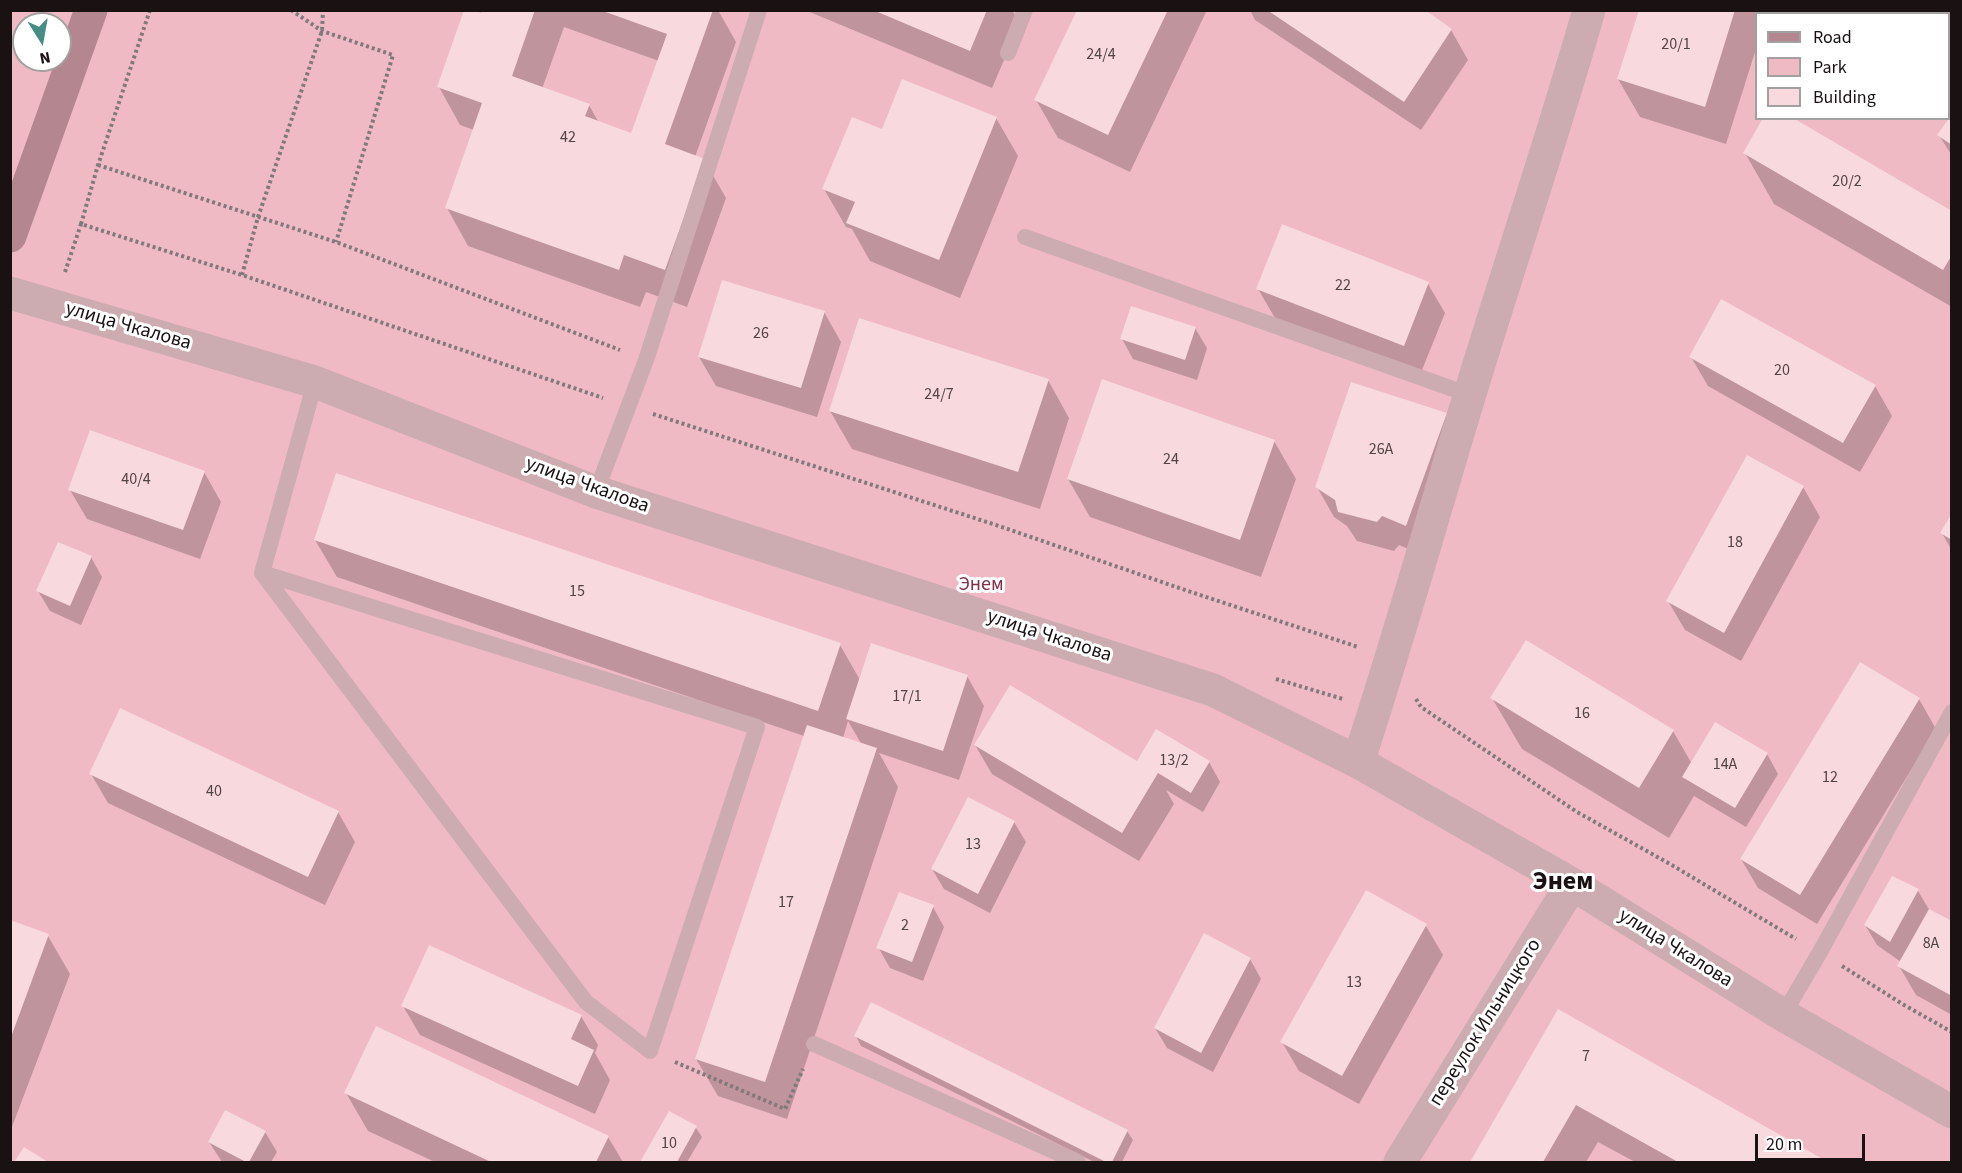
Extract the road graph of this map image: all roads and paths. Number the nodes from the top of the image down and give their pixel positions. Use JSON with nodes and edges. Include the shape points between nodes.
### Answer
{"nodes":[{"id":1,"x":91,"y":10,"type":"edge"},
{"id":2,"x":150,"y":10,"type":"edge"},
{"id":3,"x":291,"y":10,"type":"edge"},
{"id":4,"x":323,"y":10,"type":"edge"},
{"id":5,"x":759,"y":10,"type":"edge"},
{"id":6,"x":1025,"y":10,"type":"edge"},
{"id":7,"x":1589,"y":10,"type":"edge"},
{"id":8,"x":322,"y":31,"type":"junction"},
{"id":9,"x":1008,"y":53,"type":"dead end"},
{"id":10,"x":98,"y":165,"type":"junction"},
{"id":11,"x":258,"y":217,"type":"junction"},
{"id":12,"x":81,"y":224,"type":"junction"},
{"id":13,"x":10,"y":236,"type":"edge"},
{"id":14,"x":1026,"y":237,"type":"dead end"},
{"id":15,"x":336,"y":242,"type":"junction"},
{"id":16,"x":242,"y":275,"type":"junction"},
{"id":17,"x":64,"y":276,"type":"dead end"},
{"id":18,"x":10,"y":293,"type":"edge"},
{"id":19,"x":646,"y":360,"type":"junction"},
{"id":20,"x":315,"y":382,"type":"junction"},
{"id":21,"x":1470,"y":395,"type":"junction"},
{"id":22,"x":630,"y":407,"type":"junction"},
{"id":23,"x":596,"y":492,"type":"junction"},
{"id":24,"x":262,"y":573,"type":"junction"},
{"id":25,"x":1392,"y":659,"type":"junction"},
{"id":26,"x":1952,"y":712,"type":"edge"},
{"id":27,"x":1358,"y":762,"type":"junction"},
{"id":28,"x":1572,"y":884,"type":"junction"},
{"id":29,"x":1821,"y":952,"type":"junction"},
{"id":30,"x":1783,"y":1015,"type":"junction"},
{"id":31,"x":1952,"y":1032,"type":"edge"},
{"id":32,"x":814,"y":1044,"type":"joint"},
{"id":33,"x":650,"y":1051,"type":"junction"},
{"id":34,"x":1952,"y":1112,"type":"edge"},
{"id":35,"x":1078,"y":1162,"type":"edge"},
{"id":36,"x":1400,"y":1162,"type":"edge"}],
"edges":[{"from":1,"to":13,"type":"street"},
{"from":2,"to":10,"type":"path"},
{"from":3,"to":8,"type":"path"},
{"from":4,"to":8,"type":"path"},
{"from":5,"to":19,"type":"lane"},
{"from":6,"to":9,"type":"lane"},
{"from":7,"to":21,"type":"street"},
{"from":8,"to":11,"type":"path"},
{"from":8,"to":15,"type":"path","via":[[393,56]]},
{"from":10,"to":11,"type":"path"},
{"from":10,"to":12,"type":"path"},
{"from":11,"to":15,"type":"path"},
{"from":11,"to":16,"type":"path"},
{"from":12,"to":16,"type":"path"},
{"from":12,"to":17,"type":"path"},
{"from":14,"to":21,"type":"lane"},
{"from":15,"to":19,"type":"path"},
{"from":16,"to":22,"type":"path"},
{"from":18,"to":20,"type":"street","name":"улица Чкалова"},
{"from":19,"to":22,"type":"lane"},
{"from":20,"to":23,"type":"street","name":"улица Чкалова"},
{"from":20,"to":24,"type":"lane"},
{"from":21,"to":25,"type":"street"},
{"from":22,"to":23,"type":"lane"},
{"from":22,"to":25,"type":"path"},
{"from":23,"to":27,"type":"street","name":"улица Чкалова","via":[[1213,690]]},
{"from":24,"to":33,"type":"lane","via":[[586,1002]]},
{"from":24,"to":33,"type":"lane","via":[[757,727]]},
{"from":25,"to":27,"type":"street"},
{"from":25,"to":29,"type":"path","via":[[1421,707],[1577,812]]},
{"from":26,"to":29,"type":"lane"},
{"from":27,"to":28,"type":"street","name":"улица Чкалова"},
{"from":28,"to":30,"type":"street","name":"улица Чкалова"},
{"from":28,"to":36,"type":"street","name":"переулок Ильницкого"},
{"from":29,"to":30,"type":"lane"},
{"from":29,"to":31,"type":"path"},
{"from":30,"to":34,"type":"street","name":"улица Чкалова"},
{"from":32,"to":33,"type":"path","via":[[785,1109]]},
{"from":32,"to":35,"type":"lane"}]}
